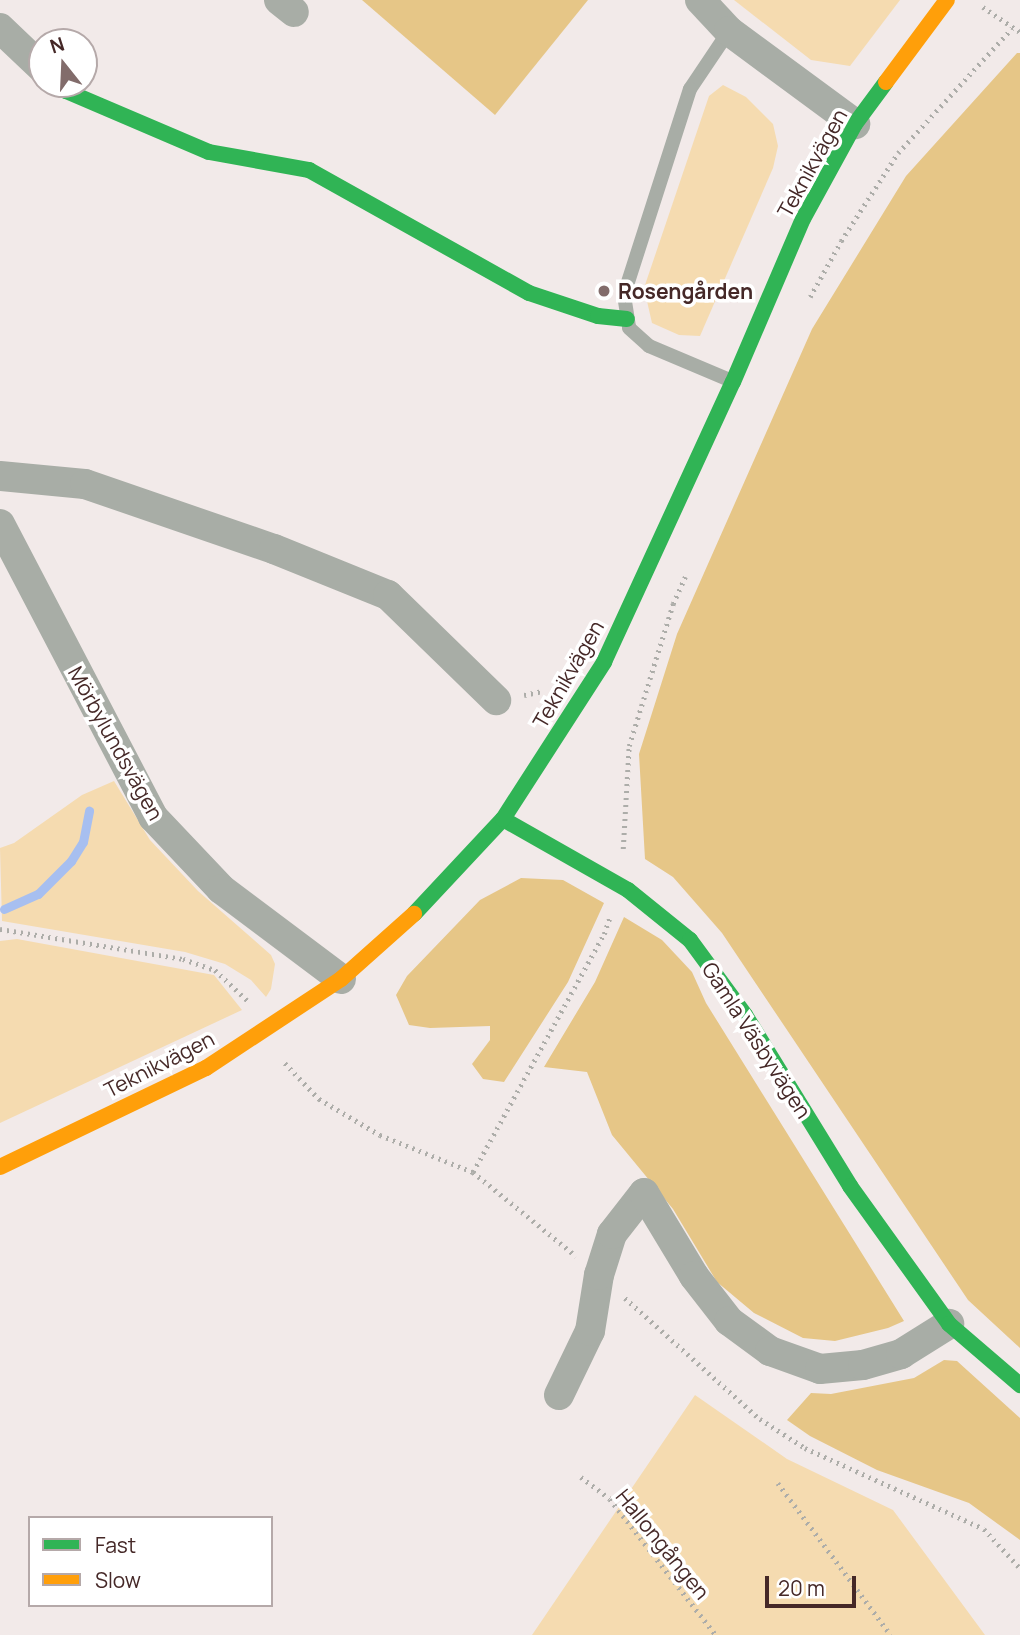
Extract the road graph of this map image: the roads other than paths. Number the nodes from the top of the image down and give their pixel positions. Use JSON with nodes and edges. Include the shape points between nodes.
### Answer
{"nodes":[{"id":1,"x":700,"y":0,"type":"edge"},
{"id":2,"x":947,"y":0,"type":"edge"},
{"id":3,"x":0,"y":28,"type":"edge"},
{"id":4,"x":729,"y":31,"type":"junction"},
{"id":5,"x":28,"y":55,"type":"edge"},
{"id":6,"x":82,"y":98,"type":"edge"},
{"id":7,"x":855,"y":124,"type":"junction"},
{"id":8,"x":627,"y":318,"type":"junction"},
{"id":9,"x":733,"y":382,"type":"junction"},
{"id":10,"x":0,"y":476,"type":"edge"},
{"id":11,"x":0,"y":524,"type":"edge"},
{"id":12,"x":495,"y":699,"type":"dead end"},
{"id":13,"x":503,"y":819,"type":"junction"},
{"id":14,"x":341,"y":979,"type":"junction"},
{"id":15,"x":0,"y":1167,"type":"edge"},
{"id":16,"x":948,"y":1324,"type":"junction"},
{"id":17,"x":1020,"y":1385,"type":"edge"},
{"id":18,"x":559,"y":1395,"type":"dead end"}],
"edges":[{"from":1,"to":4,"type":"street"},
{"from":2,"to":7,"type":"street","name":"Teknikvägen"},
{"from":3,"to":5,"type":"street"},
{"from":4,"to":7,"type":"street"},
{"from":4,"to":8,"type":"lane","via":[[691,89],[624,295]]},
{"from":6,"to":8,"type":"street","via":[[209,152],[309,170],[529,293],[598,316]]},
{"from":7,"to":9,"type":"street","name":"Teknikvägen","via":[[803,219]]},
{"from":8,"to":9,"type":"lane","via":[[629,328],[649,346]]},
{"from":9,"to":13,"type":"street","name":"Teknikvägen","via":[[604,662]]},
{"from":10,"to":12,"type":"street","via":[[85,484],[262,545],[388,595]]},
{"from":11,"to":14,"type":"street","name":"Mörbylundsvägen","via":[[153,817],[222,889]]},
{"from":13,"to":14,"type":"street","name":"Teknikvägen","via":[[422,907]]},
{"from":13,"to":16,"type":"street","name":"Gamla Väsbyvägen","via":[[628,890],[690,940],[745,1015],[850,1186]]},
{"from":14,"to":15,"type":"street","name":"Teknikvägen","via":[[206,1068]]},
{"from":16,"to":17,"type":"street","name":"Gamla Väsbyvägen"},
{"from":16,"to":18,"type":"street","via":[[901,1354],[863,1365],[820,1369],[770,1351],[729,1321],[694,1276],[644,1193],[612,1234],[599,1275],[590,1331]]}]}
